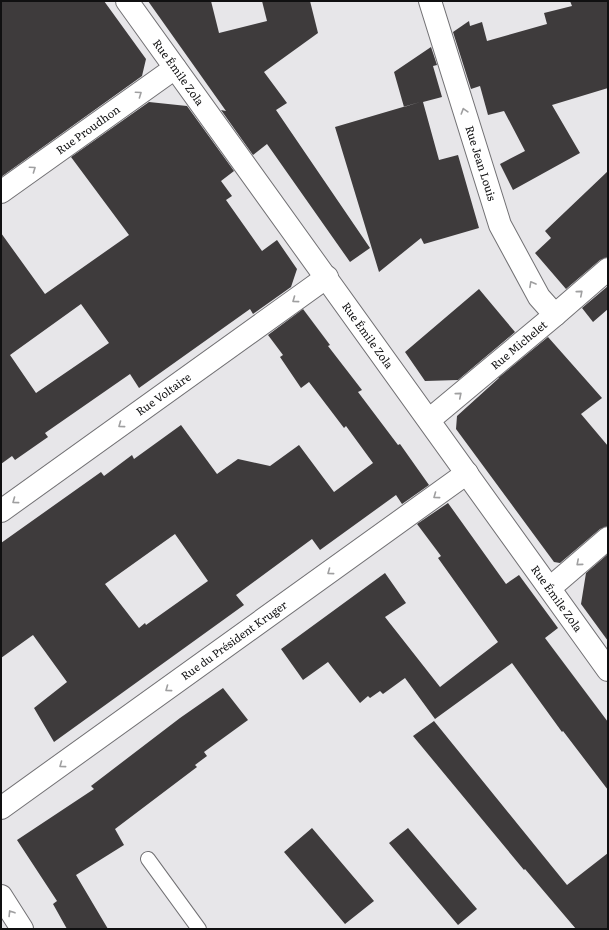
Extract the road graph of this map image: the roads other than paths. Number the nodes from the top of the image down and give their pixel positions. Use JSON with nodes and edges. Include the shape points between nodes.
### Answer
{"nodes":[{"id":1,"x":127,"y":1,"type":"edge"},
{"id":2,"x":430,"y":1,"type":"edge"},
{"id":3,"x":175,"y":68,"type":"junction"},
{"id":4,"x":1,"y":192,"type":"edge"},
{"id":5,"x":608,"y":269,"type":"edge"},
{"id":6,"x":326,"y":277,"type":"junction"},
{"id":7,"x":555,"y":315,"type":"junction"},
{"id":8,"x":429,"y":420,"type":"junction"},
{"id":9,"x":467,"y":473,"type":"junction"},
{"id":10,"x":1,"y":511,"type":"edge"},
{"id":11,"x":608,"y":538,"type":"edge"},
{"id":12,"x":550,"y":588,"type":"junction"},
{"id":13,"x":608,"y":670,"type":"edge"},
{"id":14,"x":1,"y":808,"type":"edge"},
{"id":15,"x":148,"y":859,"type":"dead end"},
{"id":16,"x":1,"y":896,"type":"edge"},
{"id":17,"x":22,"y":929,"type":"edge"},
{"id":18,"x":199,"y":929,"type":"edge"}],
"edges":[{"from":1,"to":3,"type":"street","name":"Rue Émile Zola"},
{"from":7,"to":2,"type":"street","name":"Rue Jean Louis","one_way":true,"via":[[539,297],[500,225]]},
{"from":4,"to":3,"type":"street","name":"Rue Proudhon","one_way":true},
{"from":3,"to":6,"type":"street","name":"Rue Émile Zola"},
{"from":7,"to":5,"type":"street","name":"Rue Michelet","one_way":true},
{"from":6,"to":8,"type":"street","name":"Rue Émile Zola"},
{"from":6,"to":10,"type":"street","name":"Rue Voltaire","one_way":true},
{"from":8,"to":7,"type":"street","name":"Rue Michelet","one_way":true},
{"from":8,"to":9,"type":"street","name":"Rue Émile Zola"},
{"from":9,"to":12,"type":"street","name":"Rue Émile Zola"},
{"from":9,"to":14,"type":"street","name":"Rue du Président Kruger","one_way":true},
{"from":11,"to":12,"type":"street","one_way":true},
{"from":12,"to":13,"type":"street","name":"Rue Émile Zola"},
{"from":15,"to":18,"type":"lane"},
{"from":17,"to":16,"type":"street","one_way":true}]}
